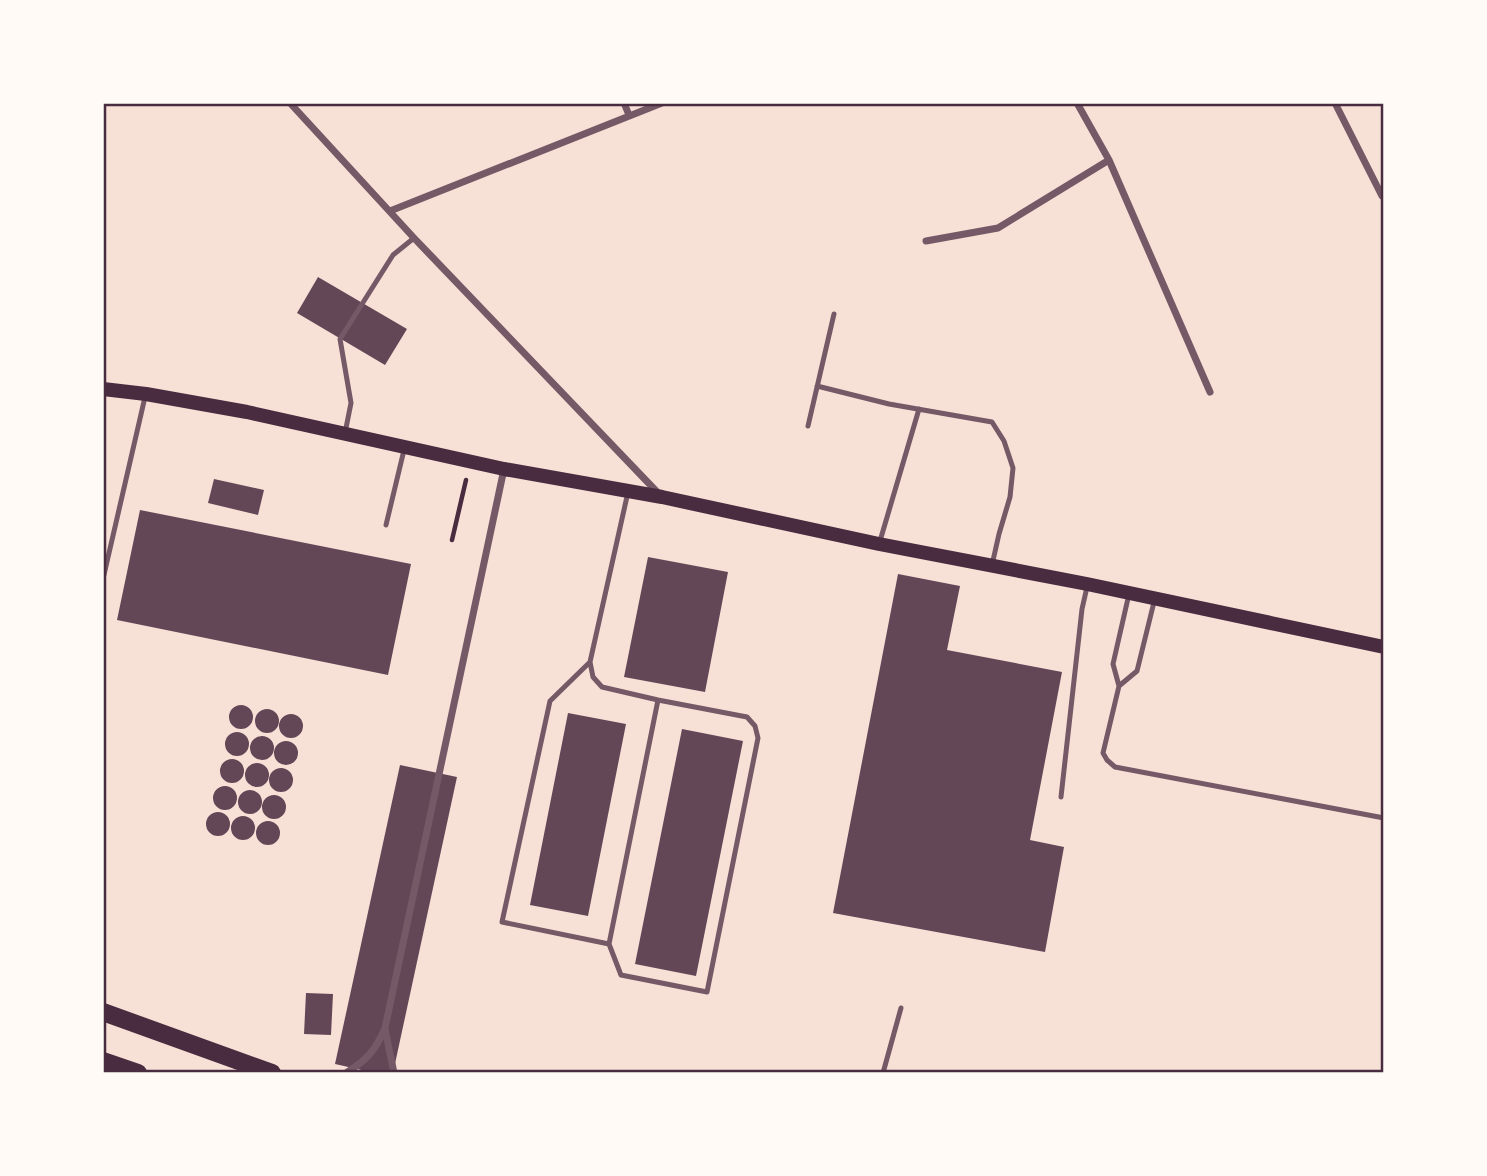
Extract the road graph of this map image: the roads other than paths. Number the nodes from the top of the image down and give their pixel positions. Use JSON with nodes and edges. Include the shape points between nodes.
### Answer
{"nodes":[{"id":1,"x":290,"y":103,"type":"edge"},
{"id":2,"x":624,"y":103,"type":"edge"},
{"id":3,"x":662,"y":103,"type":"edge"},
{"id":4,"x":1077,"y":103,"type":"edge"},
{"id":5,"x":1335,"y":103,"type":"edge"},
{"id":6,"x":629,"y":115,"type":"junction"},
{"id":7,"x":1109,"y":160,"type":"junction"},
{"id":8,"x":1383,"y":196,"type":"edge"},
{"id":9,"x":390,"y":211,"type":"junction"},
{"id":10,"x":414,"y":238,"type":"junction"},
{"id":11,"x":926,"y":241,"type":"dead end"},
{"id":12,"x":834,"y":314,"type":"dead end"},
{"id":13,"x":817,"y":386,"type":"junction"},
{"id":14,"x":103,"y":389,"type":"edge"},
{"id":15,"x":1210,"y":393,"type":"dead end"},
{"id":16,"x":146,"y":394,"type":"junction"},
{"id":17,"x":919,"y":409,"type":"junction"},
{"id":18,"x":808,"y":426,"type":"dead end"},
{"id":19,"x":345,"y":433,"type":"junction"},
{"id":20,"x":405,"y":447,"type":"junction"},
{"id":21,"x":504,"y":469,"type":"junction"},
{"id":22,"x":628,"y":491,"type":"junction"},
{"id":23,"x":662,"y":497,"type":"junction"},
{"id":24,"x":386,"y":525,"type":"dead end"},
{"id":25,"x":879,"y":544,"type":"junction"},
{"id":26,"x":992,"y":566,"type":"junction"},
{"id":27,"x":103,"y":579,"type":"edge"},
{"id":28,"x":1087,"y":584,"type":"junction"},
{"id":29,"x":1129,"y":593,"type":"junction"},
{"id":30,"x":1155,"y":598,"type":"junction"},
{"id":31,"x":1384,"y":646,"type":"edge"},
{"id":32,"x":590,"y":662,"type":"junction"},
{"id":33,"x":1119,"y":686,"type":"junction"},
{"id":34,"x":658,"y":700,"type":"junction"},
{"id":35,"x":1061,"y":797,"type":"dead end"},
{"id":36,"x":1384,"y":818,"type":"edge"},
{"id":37,"x":609,"y":944,"type":"junction"},
{"id":38,"x":901,"y":1008,"type":"dead end"},
{"id":39,"x":103,"y":1012,"type":"edge"},
{"id":40,"x":385,"y":1028,"type":"junction"},
{"id":41,"x":103,"y":1061,"type":"edge"},
{"id":42,"x":138,"y":1073,"type":"edge"},
{"id":43,"x":272,"y":1073,"type":"edge"},
{"id":44,"x":346,"y":1073,"type":"edge"},
{"id":45,"x":394,"y":1073,"type":"edge"},
{"id":46,"x":883,"y":1073,"type":"edge"}],
"edges":[{"from":1,"to":9,"type":"street"},
{"from":2,"to":6,"type":"street"},
{"from":3,"to":6,"type":"street"},
{"from":4,"to":7,"type":"street"},
{"from":5,"to":8,"type":"street"},
{"from":6,"to":9,"type":"street"},
{"from":7,"to":11,"type":"street","via":[[998,228]]},
{"from":7,"to":15,"type":"street"},
{"from":9,"to":10,"type":"street"},
{"from":10,"to":19,"type":"lane","via":[[393,255],[340,338],[351,403]]},
{"from":10,"to":23,"type":"street"},
{"from":12,"to":13,"type":"lane"},
{"from":13,"to":17,"type":"lane"},
{"from":13,"to":18,"type":"lane"},
{"from":14,"to":16,"type":"main road"},
{"from":16,"to":19,"type":"main road"},
{"from":16,"to":27,"type":"lane"},
{"from":17,"to":25,"type":"lane"},
{"from":17,"to":26,"type":"lane","via":[[992,422],[1004,441],[1013,468]]},
{"from":19,"to":20,"type":"main road"},
{"from":20,"to":21,"type":"main road"},
{"from":20,"to":24,"type":"lane"},
{"from":21,"to":22,"type":"main road"},
{"from":21,"to":40,"type":"street"},
{"from":22,"to":23,"type":"main road"},
{"from":22,"to":32,"type":"lane"},
{"from":23,"to":25,"type":"main road"},
{"from":25,"to":26,"type":"main road"},
{"from":26,"to":28,"type":"main road"},
{"from":28,"to":29,"type":"main road"},
{"from":28,"to":35,"type":"lane"},
{"from":29,"to":30,"type":"main road"},
{"from":29,"to":33,"type":"lane","via":[[1113,663]]},
{"from":30,"to":31,"type":"main road"},
{"from":30,"to":33,"type":"lane","via":[[1137,671]]},
{"from":32,"to":34,"type":"lane","via":[[593,677],[602,688]]},
{"from":32,"to":37,"type":"lane","via":[[550,701],[502,922]]},
{"from":33,"to":36,"type":"lane","via":[[1103,753],[1115,767]]},
{"from":34,"to":37,"type":"lane"},
{"from":34,"to":37,"type":"lane","via":[[747,717],[758,738],[708,992],[621,975]]},
{"from":38,"to":46,"type":"lane"},
{"from":39,"to":43,"type":"main road"},
{"from":40,"to":44,"type":"street","via":[[376,1047]]},
{"from":40,"to":45,"type":"street"},
{"from":41,"to":42,"type":"main road"}]}
